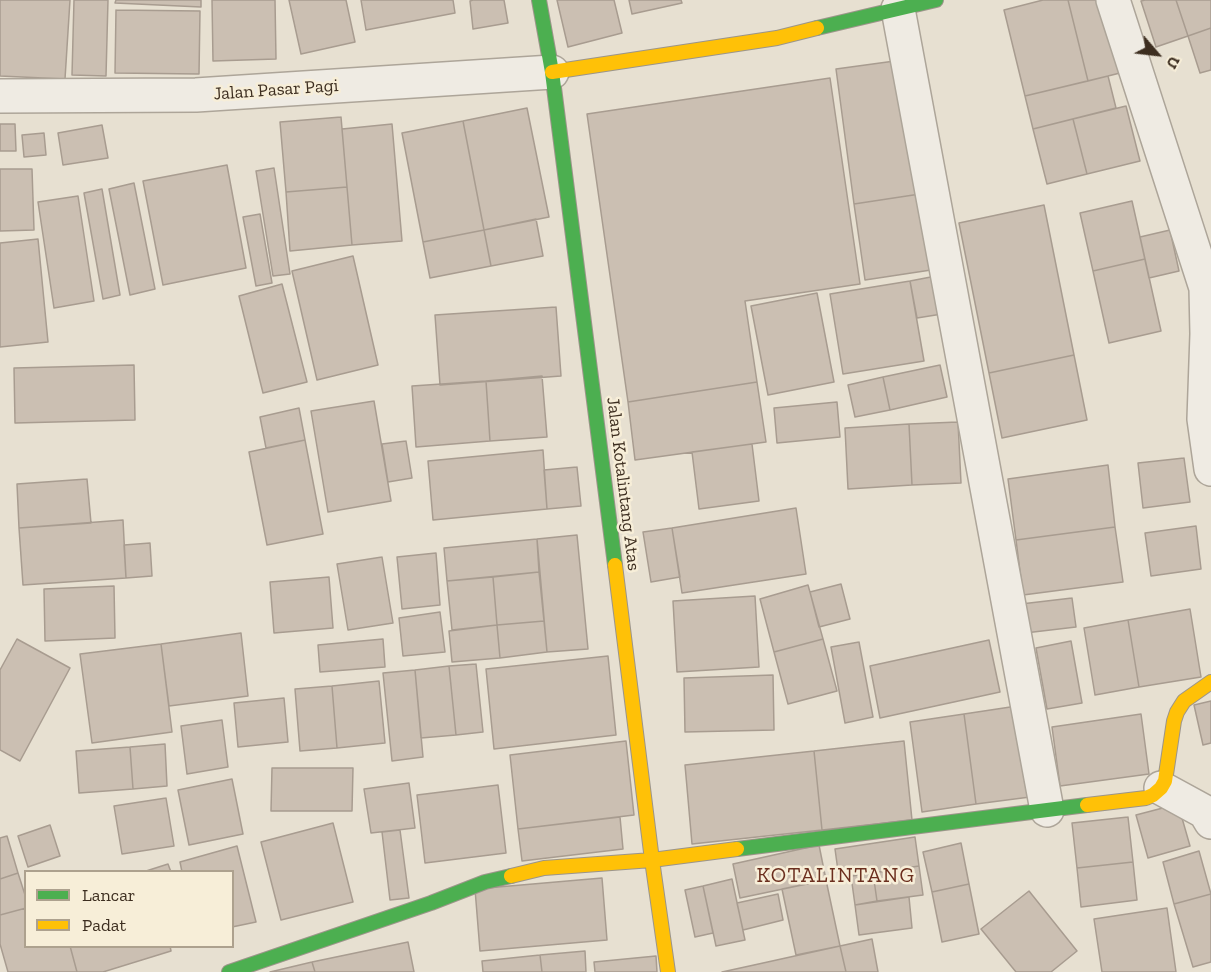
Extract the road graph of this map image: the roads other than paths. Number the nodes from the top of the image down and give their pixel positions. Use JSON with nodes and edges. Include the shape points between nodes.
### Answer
{"nodes":[{"id":1,"x":539,"y":0,"type":"edge"},
{"id":2,"x":936,"y":0,"type":"edge"},
{"id":3,"x":1113,"y":0,"type":"edge"},
{"id":4,"x":898,"y":9,"type":"junction"},
{"id":5,"x":552,"y":72,"type":"junction"},
{"id":6,"x":0,"y":96,"type":"edge"},
{"id":7,"x":1211,"y":469,"type":"edge"},
{"id":8,"x":1211,"y":682,"type":"edge"},
{"id":9,"x":1161,"y":788,"type":"junction"},
{"id":10,"x":1047,"y":810,"type":"junction"},
{"id":11,"x":1211,"y":822,"type":"edge"},
{"id":12,"x":652,"y":860,"type":"junction"},
{"id":13,"x":229,"y":972,"type":"edge"},
{"id":14,"x":668,"y":972,"type":"edge"}],
"edges":[{"from":1,"to":5,"type":"street","name":"Jalan Kotalintang Atas"},
{"from":2,"to":4,"type":"street"},
{"from":3,"to":7,"type":"street","via":[[1206,288],[1204,418]]},
{"from":4,"to":5,"type":"street","via":[[777,38]]},
{"from":4,"to":10,"type":"street"},
{"from":5,"to":6,"type":"street","name":"Jalan Pasar Pagi","via":[[196,95]]},
{"from":5,"to":12,"type":"street","name":"Jalan Kotalintang Atas"},
{"from":8,"to":9,"type":"street","via":[[1184,701],[1177,712],[1166,781]]},
{"from":9,"to":10,"type":"street","via":[[1146,798]]},
{"from":9,"to":11,"type":"street","via":[[1205,812]]},
{"from":10,"to":12,"type":"street"},
{"from":12,"to":13,"type":"street","via":[[544,868],[485,882]]},
{"from":12,"to":14,"type":"street","name":"Jalan Kotalintang Atas"}]}
